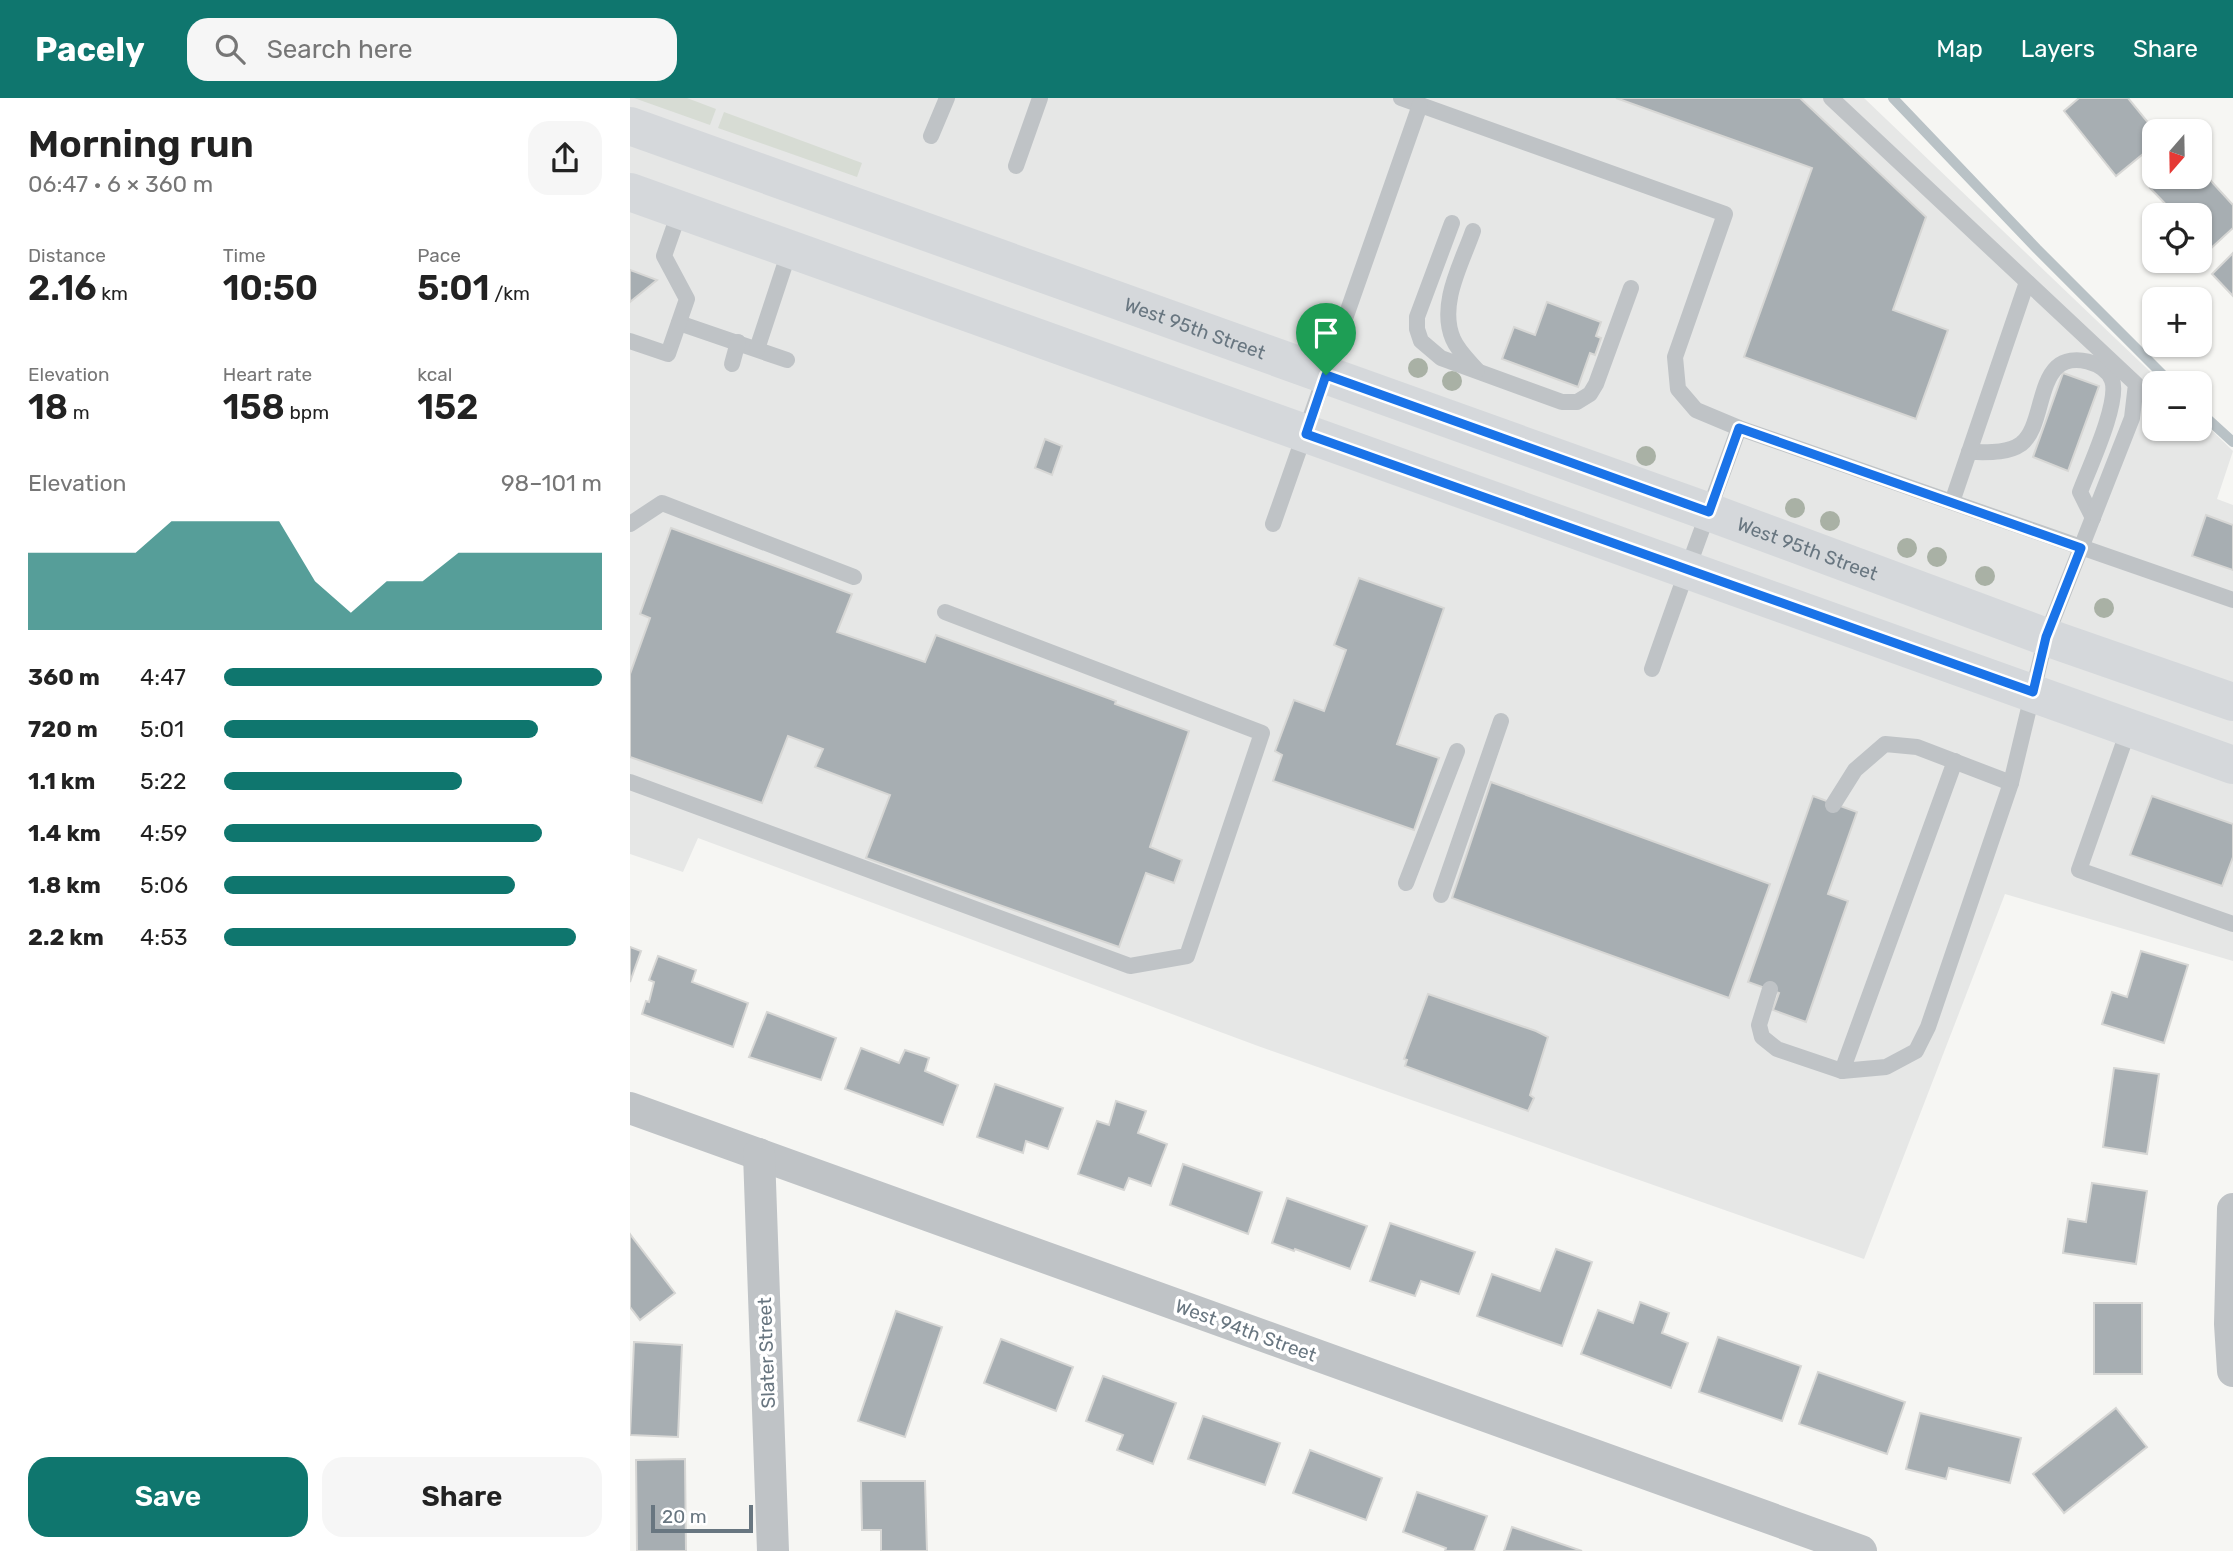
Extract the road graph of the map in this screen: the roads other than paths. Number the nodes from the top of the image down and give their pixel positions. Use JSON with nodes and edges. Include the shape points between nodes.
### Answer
{"nodes":[{"id":1,"x":947,"y":98,"type":"edge"},
{"id":2,"x":1040,"y":98,"type":"edge"},
{"id":3,"x":1401,"y":98,"type":"edge"},
{"id":4,"x":1831,"y":98,"type":"edge"},
{"id":5,"x":1420,"y":105,"type":"junction"},
{"id":6,"x":630,"y":126,"type":"edge"},
{"id":7,"x":932,"y":136,"type":"dead end"},
{"id":8,"x":1016,"y":166,"type":"dead end"},
{"id":9,"x":630,"y":192,"type":"edge"},
{"id":10,"x":680,"y":210,"type":"junction"},
{"id":11,"x":1452,"y":223,"type":"dead end"},
{"id":12,"x":1474,"y":231,"type":"dead end"},
{"id":13,"x":790,"y":249,"type":"junction"},
{"id":14,"x":2027,"y":282,"type":"junction"},
{"id":15,"x":1631,"y":288,"type":"dead end"},
{"id":16,"x":680,"y":323,"type":"junction"},
{"id":17,"x":630,"y":341,"type":"edge"},
{"id":18,"x":738,"y":342,"type":"junction"},
{"id":19,"x":757,"y":349,"type":"junction"},
{"id":20,"x":787,"y":360,"type":"dead end"},
{"id":21,"x":732,"y":364,"type":"dead end"},
{"id":22,"x":1479,"y":372,"type":"junction"},
{"id":23,"x":1326,"y":375,"type":"junction"},
{"id":24,"x":1739,"y":428,"type":"junction"},
{"id":25,"x":1306,"y":434,"type":"junction"},
{"id":26,"x":1969,"y":452,"type":"junction"},
{"id":27,"x":1952,"y":502,"type":"junction"},
{"id":28,"x":1709,"y":512,"type":"junction"},
{"id":29,"x":2093,"y":518,"type":"junction"},
{"id":30,"x":630,"y":524,"type":"edge"},
{"id":31,"x":1273,"y":524,"type":"dead end"},
{"id":32,"x":2081,"y":548,"type":"junction"},
{"id":33,"x":1686,"y":569,"type":"junction"},
{"id":34,"x":854,"y":577,"type":"dead end"},
{"id":35,"x":2233,"y":600,"type":"edge"},
{"id":36,"x":944,"y":612,"type":"dead end"},
{"id":37,"x":2046,"y":637,"type":"junction"},
{"id":38,"x":1652,"y":669,"type":"dead end"},
{"id":39,"x":2033,"y":692,"type":"junction"},
{"id":40,"x":2233,"y":702,"type":"edge"},
{"id":41,"x":1501,"y":720,"type":"dead end"},
{"id":42,"x":2129,"y":728,"type":"junction"},
{"id":43,"x":1457,"y":751,"type":"dead end"},
{"id":44,"x":1955,"y":761,"type":"junction"},
{"id":45,"x":2233,"y":765,"type":"edge"},
{"id":46,"x":630,"y":782,"type":"edge"},
{"id":47,"x":2011,"y":783,"type":"junction"},
{"id":48,"x":1833,"y":805,"type":"dead end"},
{"id":49,"x":1406,"y":883,"type":"dead end"},
{"id":50,"x":1441,"y":895,"type":"dead end"},
{"id":51,"x":2233,"y":923,"type":"edge"},
{"id":52,"x":1770,"y":989,"type":"dead end"},
{"id":53,"x":1842,"y":1070,"type":"junction"},
{"id":54,"x":630,"y":1108,"type":"edge"},
{"id":55,"x":759,"y":1154,"type":"junction"},
{"id":56,"x":2233,"y":1209,"type":"edge"},
{"id":57,"x":2233,"y":1371,"type":"edge"},
{"id":58,"x":773,"y":1551,"type":"edge"},
{"id":59,"x":1861,"y":1551,"type":"edge"}],
"edges":[{"from":1,"to":7,"type":"lane"},
{"from":2,"to":8,"type":"lane"},
{"from":3,"to":5,"type":"lane"},
{"from":4,"to":14,"type":"lane"},
{"from":5,"to":23,"type":"lane"},
{"from":5,"to":24,"type":"lane","via":[[1725,214],[1675,357],[1678,389],[1696,410]]},
{"from":6,"to":23,"type":"main road","name":"West 95th Street"},
{"from":9,"to":10,"type":"main road"},
{"from":10,"to":13,"type":"main road"},
{"from":10,"to":16,"type":"lane","via":[[664,256],[687,299]]},
{"from":11,"to":22,"type":"lane","via":[[1417,317],[1417,329],[1421,341],[1441,358]]},
{"from":12,"to":22,"type":"lane","via":[[1452,289],[1449,314],[1453,339]]},
{"from":13,"to":19,"type":"lane"},
{"from":13,"to":25,"type":"main road"},
{"from":14,"to":26,"type":"lane"},
{"from":14,"to":29,"type":"lane","via":[[2136,384],[2132,418]]},
{"from":15,"to":22,"type":"lane","via":[[1596,384],[1577,402],[1562,402]]},
{"from":16,"to":17,"type":"lane","via":[[668,354]]},
{"from":16,"to":18,"type":"lane"},
{"from":18,"to":19,"type":"lane"},
{"from":18,"to":21,"type":"lane"},
{"from":19,"to":20,"type":"lane"},
{"from":23,"to":25,"type":"lane"},
{"from":23,"to":28,"type":"main road","name":"West 95th Street"},
{"from":24,"to":27,"type":"lane"},
{"from":24,"to":28,"type":"lane"},
{"from":25,"to":31,"type":"lane"},
{"from":25,"to":33,"type":"main road"},
{"from":26,"to":27,"type":"lane"},
{"from":26,"to":29,"type":"lane","via":[[1994,453],[2022,443],[2057,367],[2076,360],[2101,368],[2112,379],[2114,399],[2080,492]]},
{"from":27,"to":32,"type":"lane"},
{"from":28,"to":33,"type":"lane"},
{"from":28,"to":37,"type":"main road","name":"West 95th Street"},
{"from":29,"to":32,"type":"lane"},
{"from":30,"to":34,"type":"lane","via":[[662,503]]},
{"from":32,"to":35,"type":"lane"},
{"from":32,"to":37,"type":"lane"},
{"from":33,"to":38,"type":"lane"},
{"from":33,"to":39,"type":"main road"},
{"from":36,"to":46,"type":"lane","via":[[1262,733],[1187,956],[1130,966]]},
{"from":37,"to":39,"type":"lane"},
{"from":37,"to":40,"type":"main road","name":"West 95th Street"},
{"from":39,"to":42,"type":"main road"},
{"from":39,"to":47,"type":"lane"},
{"from":41,"to":50,"type":"lane"},
{"from":42,"to":45,"type":"main road"},
{"from":42,"to":51,"type":"lane","via":[[2079,870]]},
{"from":43,"to":49,"type":"lane"},
{"from":44,"to":47,"type":"lane"},
{"from":44,"to":48,"type":"lane","via":[[1917,747],[1885,744],[1855,770]]},
{"from":44,"to":53,"type":"lane"},
{"from":47,"to":53,"type":"lane","via":[[1916,1051],[1886,1067]]},
{"from":52,"to":53,"type":"lane","via":[[1759,1025],[1762,1037],[1777,1049]]},
{"from":54,"to":55,"type":"street","name":"West 94th Street"},
{"from":55,"to":58,"type":"street","name":"Slater Street"},
{"from":55,"to":59,"type":"street","name":"West 94th Street"},
{"from":56,"to":57,"type":"street"}]}
